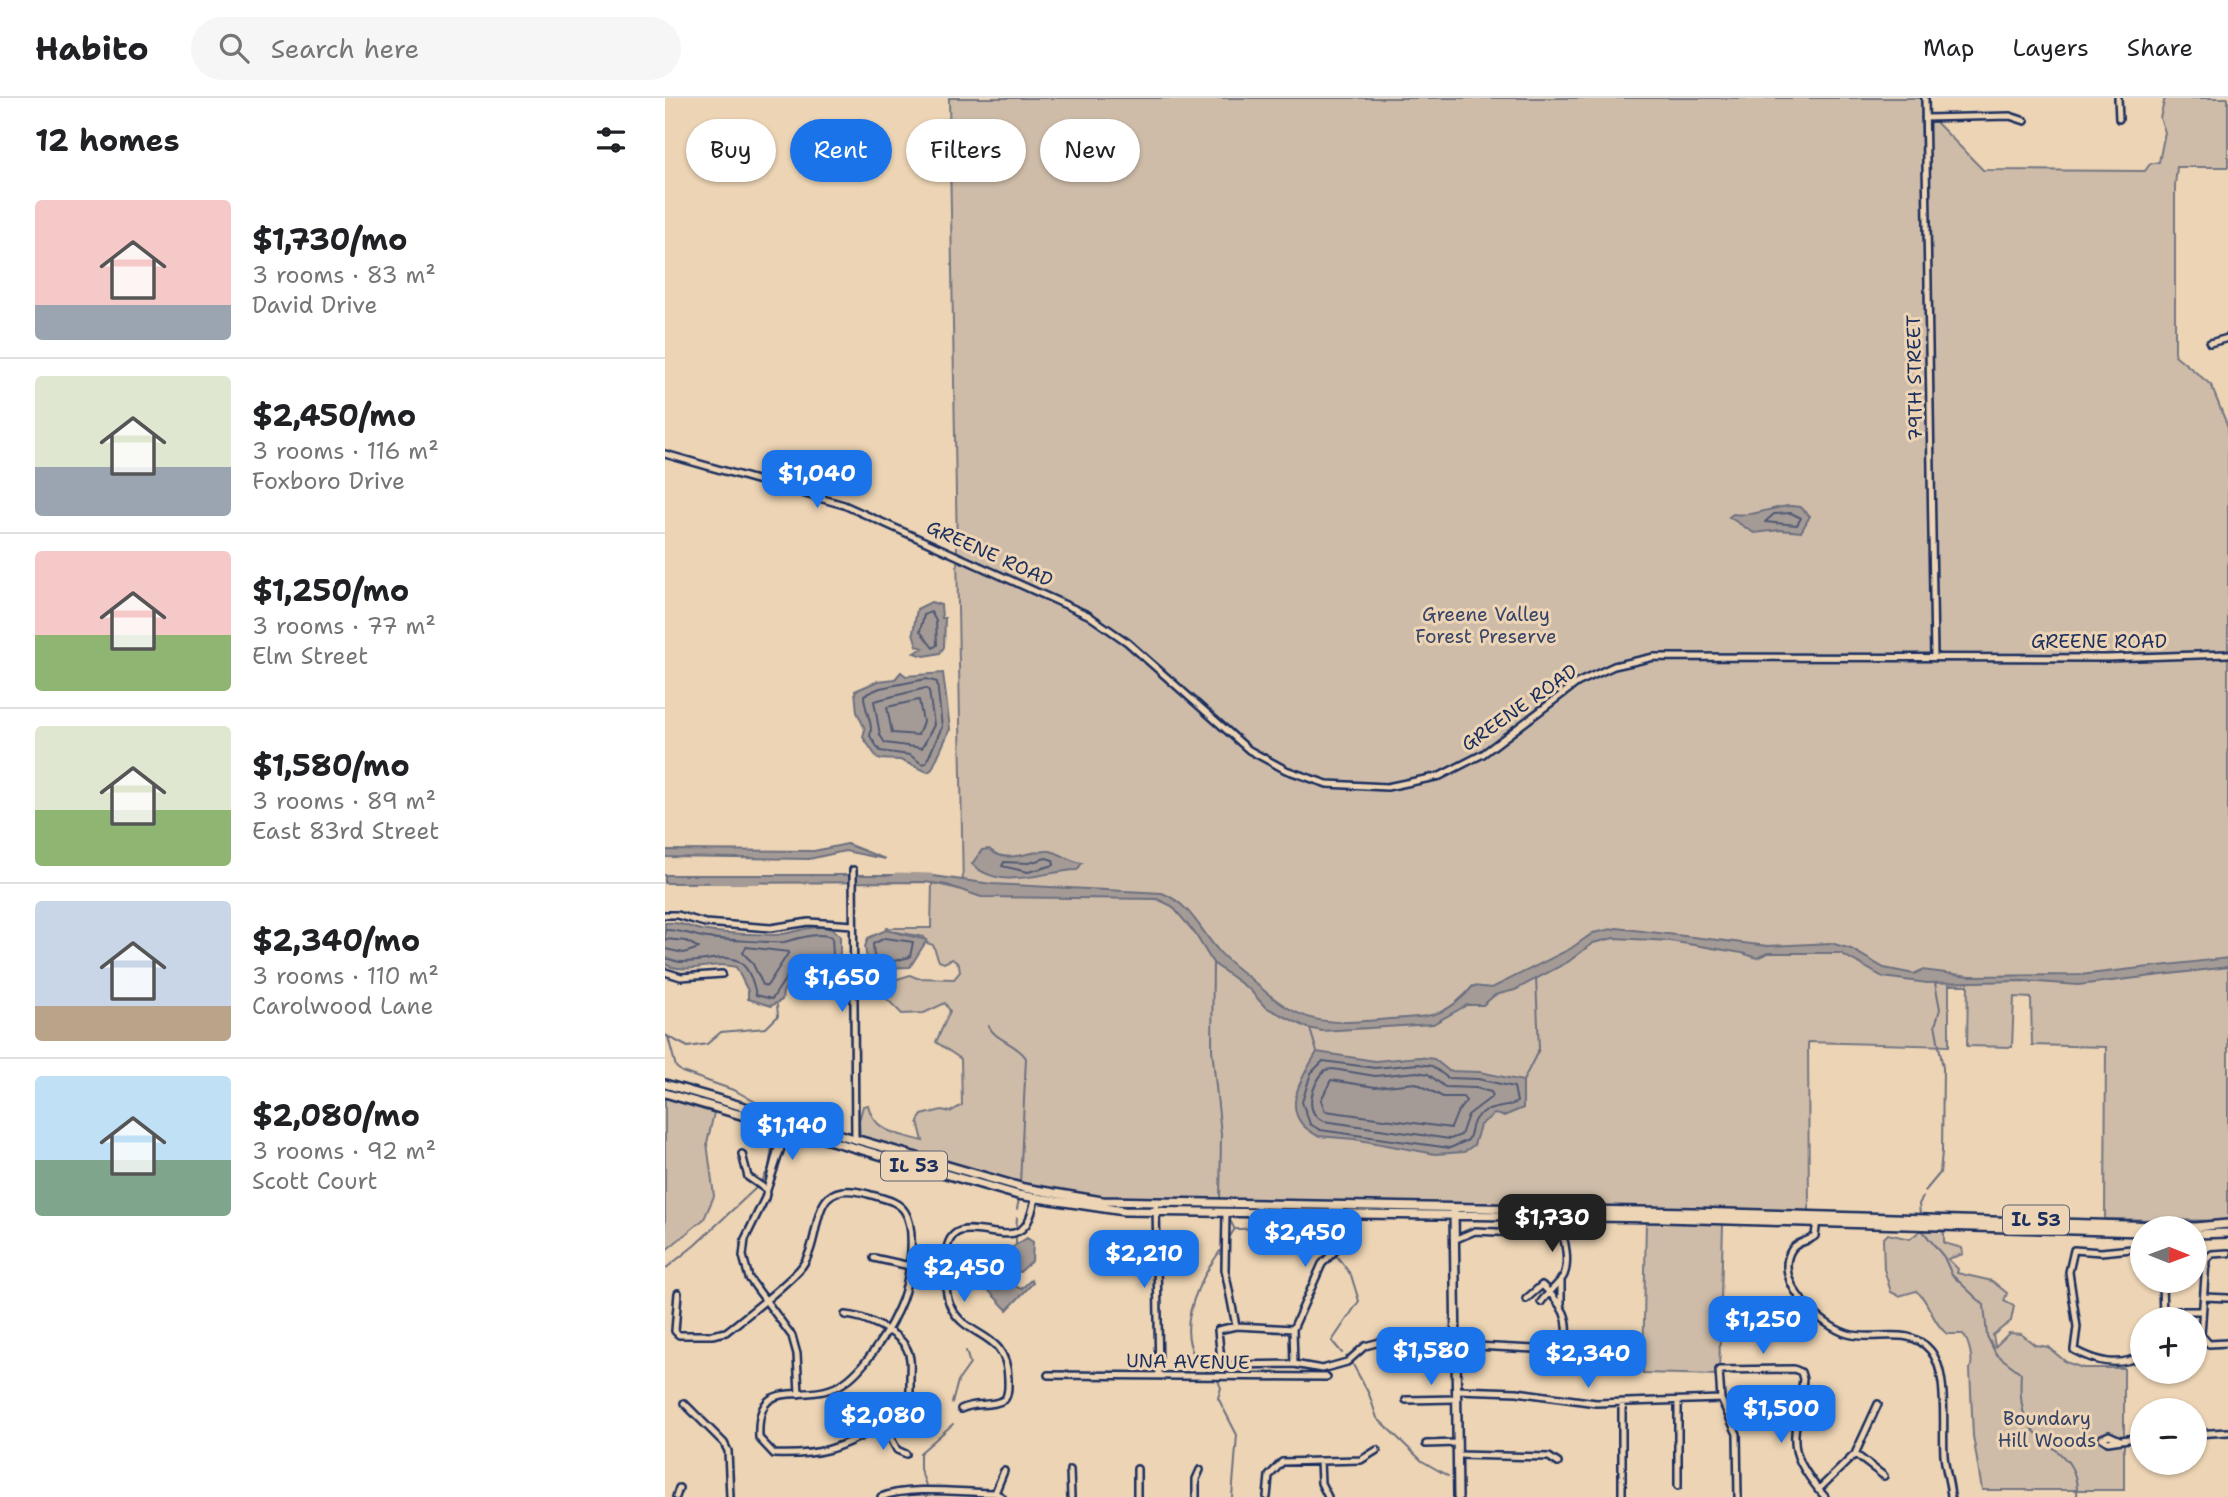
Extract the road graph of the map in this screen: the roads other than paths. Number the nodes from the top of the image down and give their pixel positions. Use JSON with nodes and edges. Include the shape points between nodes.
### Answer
{"nodes":[{"id":1,"x":1925,"y":98,"type":"edge"},
{"id":2,"x":2118,"y":98,"type":"edge"},
{"id":3,"x":1925,"y":118,"type":"junction"},
{"id":4,"x":2119,"y":119,"type":"dead end"},
{"id":5,"x":2025,"y":121,"type":"dead end"},
{"id":6,"x":2228,"y":338,"type":"edge"},
{"id":7,"x":2210,"y":343,"type":"dead end"},
{"id":8,"x":665,"y":454,"type":"edge"},
{"id":9,"x":2228,"y":654,"type":"edge"},
{"id":10,"x":1934,"y":657,"type":"junction"},
{"id":11,"x":853,"y":870,"type":"dead end"},
{"id":12,"x":665,"y":915,"type":"edge"},
{"id":13,"x":853,"y":925,"type":"junction"},
{"id":14,"x":665,"y":972,"type":"edge"},
{"id":15,"x":722,"y":974,"type":"dead end"},
{"id":16,"x":665,"y":1084,"type":"edge"},
{"id":17,"x":665,"y":1093,"type":"edge"},
{"id":18,"x":787,"y":1124,"type":"junction"},
{"id":19,"x":855,"y":1141,"type":"junction"},
{"id":20,"x":742,"y":1154,"type":"dead end"},
{"id":21,"x":767,"y":1191,"type":"junction"},
{"id":22,"x":1036,"y":1195,"type":"junction"},
{"id":23,"x":1156,"y":1208,"type":"junction"},
{"id":24,"x":1454,"y":1211,"type":"junction"},
{"id":25,"x":1226,"y":1213,"type":"junction"},
{"id":26,"x":1335,"y":1214,"type":"junction"},
{"id":27,"x":1544,"y":1217,"type":"junction"},
{"id":28,"x":1817,"y":1220,"type":"junction"},
{"id":29,"x":2228,"y":1224,"type":"edge"},
{"id":30,"x":2207,"y":1226,"type":"edge"},
{"id":31,"x":2130,"y":1230,"type":"edge"},
{"id":32,"x":2228,"y":1233,"type":"edge"},
{"id":33,"x":2207,"y":1234,"type":"edge"},
{"id":34,"x":1563,"y":1235,"type":"junction"},
{"id":35,"x":1454,"y":1240,"type":"junction"},
{"id":36,"x":2130,"y":1249,"type":"edge"},
{"id":37,"x":2228,"y":1253,"type":"edge"},
{"id":38,"x":874,"y":1258,"type":"dead end"},
{"id":39,"x":2207,"y":1263,"type":"edge"},
{"id":40,"x":910,"y":1266,"type":"junction"},
{"id":41,"x":1561,"y":1279,"type":"junction"},
{"id":42,"x":1549,"y":1292,"type":"junction"},
{"id":43,"x":678,"y":1293,"type":"dead end"},
{"id":44,"x":2204,"y":1293,"type":"edge"},
{"id":45,"x":2204,"y":1297,"type":"junction"},
{"id":46,"x":765,"y":1298,"type":"junction"},
{"id":47,"x":2228,"y":1298,"type":"edge"},
{"id":48,"x":1526,"y":1299,"type":"dead end"},
{"id":49,"x":1541,"y":1302,"type":"dead end"},
{"id":50,"x":1561,"y":1303,"type":"junction"},
{"id":51,"x":2203,"y":1307,"type":"edge"},
{"id":52,"x":845,"y":1315,"type":"dead end"},
{"id":53,"x":1236,"y":1326,"type":"junction"},
{"id":54,"x":1293,"y":1329,"type":"junction"},
{"id":55,"x":888,"y":1332,"type":"junction"},
{"id":56,"x":1456,"y":1342,"type":"junction"},
{"id":57,"x":2207,"y":1343,"type":"edge"},
{"id":58,"x":2228,"y":1343,"type":"edge"},
{"id":59,"x":2130,"y":1359,"type":"edge"},
{"id":60,"x":1294,"y":1364,"type":"junction"},
{"id":61,"x":1048,"y":1375,"type":"dead end"},
{"id":62,"x":1159,"y":1376,"type":"junction"},
{"id":63,"x":1327,"y":1377,"type":"dead end"},
{"id":64,"x":1457,"y":1390,"type":"junction"},
{"id":65,"x":799,"y":1394,"type":"junction"},
{"id":66,"x":1457,"y":1399,"type":"junction"},
{"id":67,"x":1721,"y":1399,"type":"junction"},
{"id":68,"x":1406,"y":1400,"type":"dead end"},
{"id":69,"x":1678,"y":1402,"type":"junction"},
{"id":70,"x":684,"y":1403,"type":"dead end"},
{"id":71,"x":1622,"y":1403,"type":"junction"},
{"id":72,"x":1878,"y":1405,"type":"dead end"},
{"id":73,"x":961,"y":1409,"type":"dead end"},
{"id":74,"x":884,"y":1425,"type":"junction"},
{"id":75,"x":2228,"y":1432,"type":"edge"},
{"id":76,"x":2207,"y":1433,"type":"edge"},
{"id":77,"x":2130,"y":1439,"type":"edge"},
{"id":78,"x":2120,"y":1440,"type":"dead end"},
{"id":79,"x":1457,"y":1443,"type":"junction"},
{"id":80,"x":1426,"y":1444,"type":"dead end"},
{"id":81,"x":1377,"y":1450,"type":"dead end"},
{"id":82,"x":906,"y":1454,"type":"dead end"},
{"id":83,"x":1856,"y":1454,"type":"junction"},
{"id":84,"x":1457,"y":1455,"type":"junction"},
{"id":85,"x":1320,"y":1461,"type":"junction"},
{"id":86,"x":1557,"y":1463,"type":"dead end"},
{"id":87,"x":1137,"y":1469,"type":"dead end"},
{"id":88,"x":1070,"y":1470,"type":"dead end"},
{"id":89,"x":1200,"y":1470,"type":"dead end"},
{"id":90,"x":1004,"y":1471,"type":"dead end"},
{"id":91,"x":1884,"y":1476,"type":"dead end"},
{"id":92,"x":1678,"y":1486,"type":"dead end"},
{"id":93,"x":680,"y":1489,"type":"dead end"},
{"id":94,"x":1818,"y":1490,"type":"junction"},
{"id":95,"x":730,"y":1495,"type":"edge"},
{"id":96,"x":998,"y":1495,"type":"edge"},
{"id":97,"x":676,"y":1497,"type":"edge"},
{"id":98,"x":881,"y":1497,"type":"edge"},
{"id":99,"x":1071,"y":1497,"type":"edge"},
{"id":100,"x":1137,"y":1497,"type":"edge"},
{"id":101,"x":1196,"y":1497,"type":"edge"},
{"id":102,"x":1267,"y":1497,"type":"edge"},
{"id":103,"x":1328,"y":1497,"type":"edge"},
{"id":104,"x":1458,"y":1497,"type":"edge"},
{"id":105,"x":1622,"y":1497,"type":"edge"},
{"id":106,"x":1738,"y":1497,"type":"edge"},
{"id":107,"x":1825,"y":1497,"type":"edge"},
{"id":108,"x":1951,"y":1497,"type":"edge"}],
"edges":[{"from":1,"to":3,"type":"street","name":"79TH STREET"},
{"from":2,"to":4,"type":"street"},
{"from":3,"to":5,"type":"street","via":[[2011,116]]},
{"from":3,"to":10,"type":"street","name":"79TH STREET"},
{"from":6,"to":7,"type":"street"},
{"from":8,"to":10,"type":"street","name":"GREENE ROAD","via":[[844,505],[1088,615],[1127,642],[1249,750],[1296,775],[1338,785],[1401,785],[1453,770],[1492,748],[1564,691],[1634,661],[1678,655]]},
{"from":9,"to":10,"type":"street","name":"GREENE ROAD"},
{"from":11,"to":13,"type":"street"},
{"from":12,"to":13,"type":"street","via":[[771,929],[809,922]]},
{"from":13,"to":19,"type":"street"},
{"from":14,"to":15,"type":"street"},
{"from":16,"to":18,"type":"main road","number":"IL 53"},
{"from":17,"to":18,"type":"main road","number":"IL 53"},
{"from":18,"to":19,"type":"main road","number":"IL 53"},
{"from":18,"to":21,"type":"street"},
{"from":18,"to":22,"type":"main road","number":"IL 53","via":[[973,1182]]},
{"from":19,"to":22,"type":"main road","number":"IL 53"},
{"from":20,"to":21,"type":"street","via":[[748,1177]]},
{"from":21,"to":46,"type":"street","via":[[745,1239],[743,1256],[749,1278]]},
{"from":22,"to":23,"type":"main road","number":"IL 53","via":[[1089,1208]]},
{"from":22,"to":73,"type":"street","via":[[1028,1222],[1019,1231],[1003,1235],[969,1229],[957,1234],[948,1248],[951,1308],[997,1345],[1008,1374],[1005,1399]]},
{"from":23,"to":24,"type":"main road","number":"IL 53"},
{"from":23,"to":25,"type":"main road","number":"IL 53"},
{"from":23,"to":62,"type":"street"},
{"from":24,"to":26,"type":"main road","number":"IL 53"},
{"from":24,"to":27,"type":"main road","number":"IL 53"},
{"from":24,"to":28,"type":"main road","number":"IL 53"},
{"from":24,"to":35,"type":"main road"},
{"from":25,"to":26,"type":"main road","number":"IL 53"},
{"from":25,"to":53,"type":"street","via":[[1225,1270]]},
{"from":26,"to":54,"type":"street","via":[[1336,1250],[1322,1264]]},
{"from":27,"to":28,"type":"main road","number":"IL 53"},
{"from":27,"to":34,"type":"street","via":[[1548,1228],[1559,1229]]},
{"from":28,"to":31,"type":"main road","number":"IL 53"},
{"from":28,"to":108,"type":"street","via":[[1815,1236],[1795,1246],[1789,1258],[1795,1291],[1819,1318],[1839,1330],[1909,1337],[1932,1353],[1940,1372]]},
{"from":29,"to":30,"type":"main road","number":"IL 53"},
{"from":32,"to":33,"type":"main road"},
{"from":34,"to":35,"type":"street","via":[[1475,1231]]},
{"from":34,"to":41,"type":"street"},
{"from":35,"to":56,"type":"main road"},
{"from":36,"to":59,"type":"street","via":[[2074,1250],[2069,1272],[2077,1327],[2074,1350],[2094,1361]]},
{"from":37,"to":39,"type":"street","via":[[2209,1256]]},
{"from":38,"to":40,"type":"street"},
{"from":40,"to":46,"type":"street","via":[[906,1213],[887,1200],[842,1190],[829,1195],[823,1205],[806,1261]]},
{"from":40,"to":55,"type":"street","via":[[908,1285]]},
{"from":41,"to":42,"type":"street"},
{"from":41,"to":50,"type":"street"},
{"from":42,"to":48,"type":"street","via":[[1542,1285]]},
{"from":42,"to":49,"type":"street"},
{"from":42,"to":50,"type":"street"},
{"from":43,"to":46,"type":"street","via":[[675,1331],[679,1335],[726,1332]]},
{"from":44,"to":45,"type":"street"},
{"from":45,"to":47,"type":"street"},
{"from":45,"to":51,"type":"street"},
{"from":46,"to":65,"type":"street","via":[[792,1336]]},
{"from":50,"to":56,"type":"street","via":[[1566,1327],[1565,1343],[1559,1349],[1478,1348]]},
{"from":52,"to":55,"type":"street","via":[[855,1315]]},
{"from":53,"to":54,"type":"street"},
{"from":53,"to":60,"type":"street","via":[[1218,1330],[1221,1360],[1227,1365]]},
{"from":54,"to":60,"type":"street"},
{"from":55,"to":65,"type":"street","via":[[841,1385]]},
{"from":55,"to":74,"type":"street","via":[[907,1348],[910,1398],[899,1416]]},
{"from":56,"to":60,"type":"street","via":[[1380,1342],[1336,1365],[1308,1368]]},
{"from":56,"to":64,"type":"main road"},
{"from":57,"to":58,"type":"street"},
{"from":61,"to":62,"type":"street","name":"UNA AVENUE"},
{"from":62,"to":63,"type":"street","name":"UNA AVENUE"},
{"from":64,"to":66,"type":"main road"},
{"from":64,"to":71,"type":"street"},
{"from":65,"to":74,"type":"street","via":[[772,1396],[758,1417],[759,1438],[774,1454],[826,1453]]},
{"from":66,"to":68,"type":"street"},
{"from":66,"to":79,"type":"main road"},
{"from":67,"to":69,"type":"street"},
{"from":67,"to":94,"type":"street","via":[[1719,1370],[1801,1372],[1794,1442],[1801,1467]]},
{"from":67,"to":106,"type":"street","via":[[1737,1434]]},
{"from":69,"to":71,"type":"street"},
{"from":69,"to":92,"type":"street"},
{"from":70,"to":95,"type":"street","via":[[728,1451]]},
{"from":71,"to":105,"type":"street"},
{"from":72,"to":83,"type":"street"},
{"from":74,"to":82,"type":"street","via":[[897,1450]]},
{"from":75,"to":76,"type":"street"},
{"from":77,"to":78,"type":"street"},
{"from":79,"to":80,"type":"street"},
{"from":79,"to":84,"type":"main road"},
{"from":81,"to":85,"type":"street","via":[[1361,1460]]},
{"from":83,"to":91,"type":"street"},
{"from":83,"to":94,"type":"street"},
{"from":84,"to":86,"type":"street","via":[[1549,1457]]},
{"from":84,"to":104,"type":"main road"},
{"from":85,"to":102,"type":"street","via":[[1286,1461],[1274,1467]]},
{"from":85,"to":103,"type":"street","via":[[1321,1483]]},
{"from":87,"to":100,"type":"street"},
{"from":88,"to":99,"type":"street"},
{"from":89,"to":101,"type":"street"},
{"from":90,"to":96,"type":"street"},
{"from":93,"to":97,"type":"street"},
{"from":94,"to":107,"type":"street"},
{"from":96,"to":98,"type":"street","via":[[897,1492]]}]}
